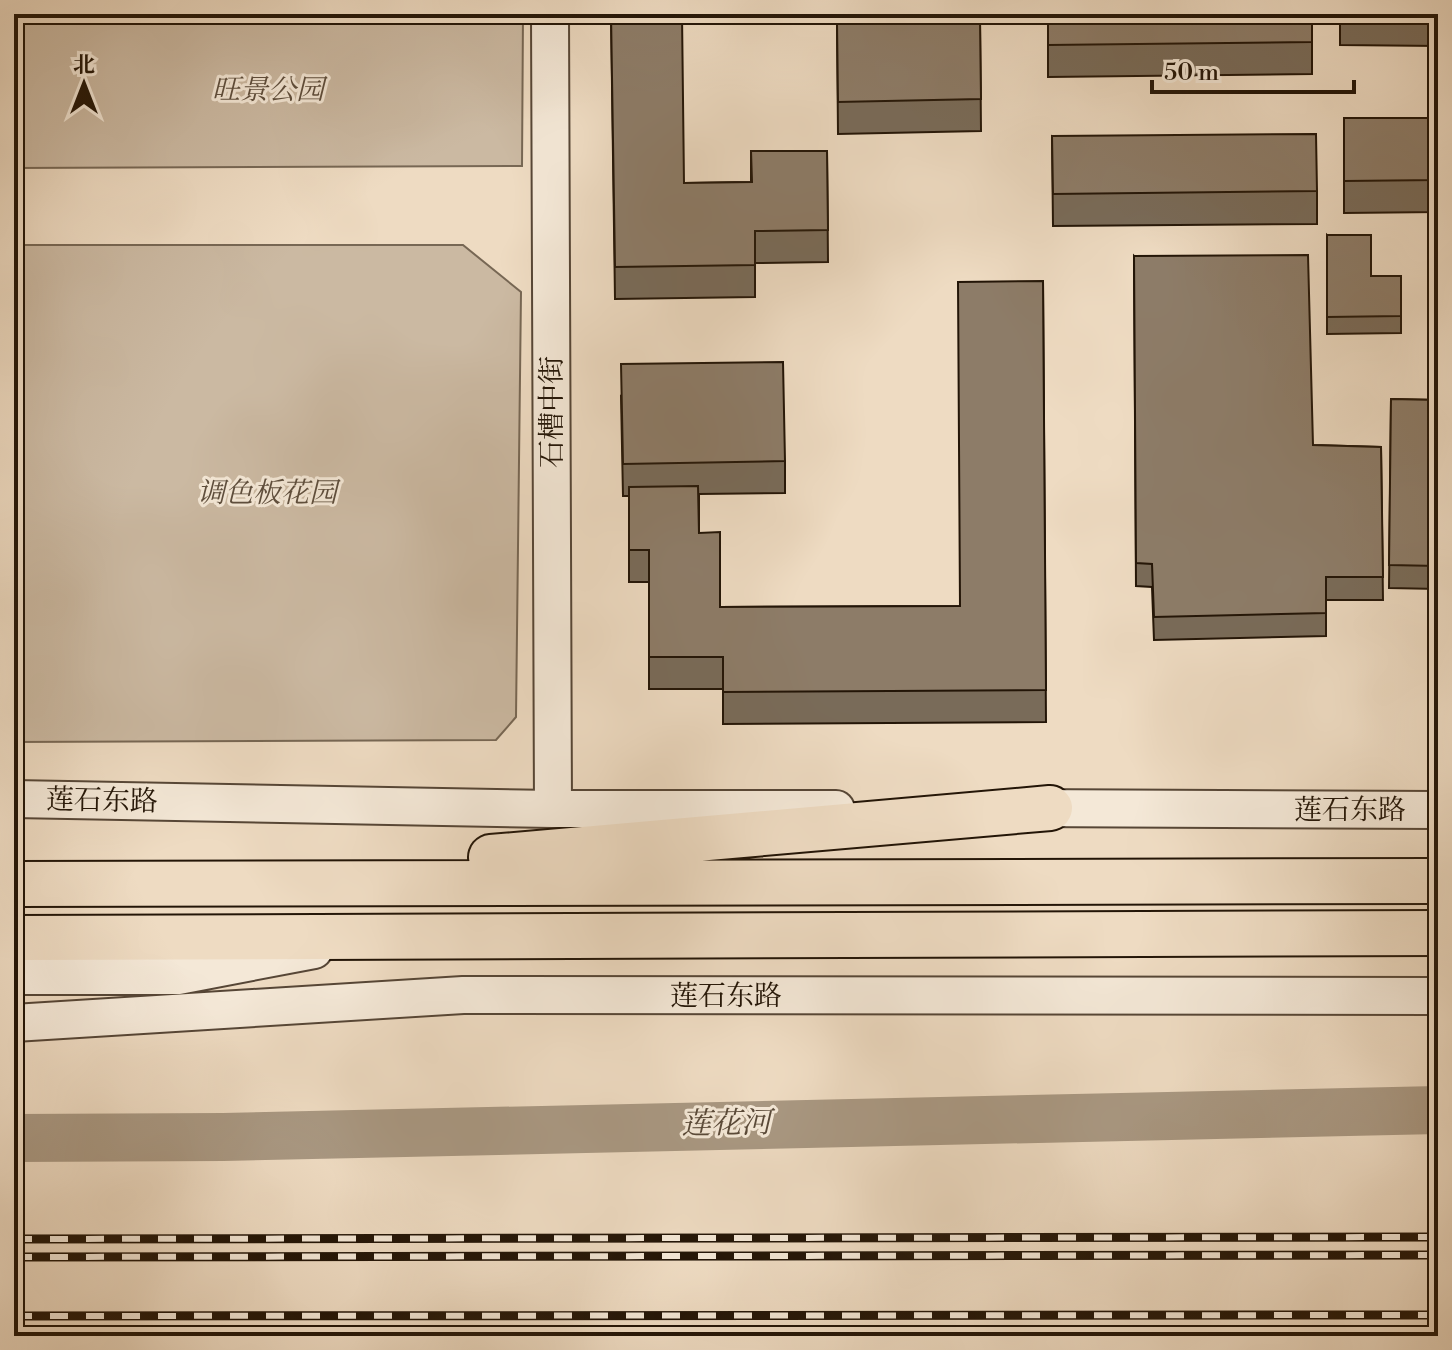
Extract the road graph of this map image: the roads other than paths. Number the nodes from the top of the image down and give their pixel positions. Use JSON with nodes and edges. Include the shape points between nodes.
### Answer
{"nodes":[{"id":1,"x":550,"y":14,"type":"edge"},
{"id":2,"x":14,"y":799,"type":"edge"},
{"id":3,"x":1050,"y":808,"type":"junction"},
{"id":4,"x":553,"y":809,"type":"junction"},
{"id":5,"x":1438,"y":810,"type":"edge"},
{"id":6,"x":1438,"y":881,"type":"edge"},
{"id":7,"x":193,"y":883,"type":"junction"},
{"id":8,"x":14,"y":884,"type":"edge"},
{"id":9,"x":1438,"y":933,"type":"edge"},
{"id":10,"x":389,"y":936,"type":"junction"},
{"id":11,"x":14,"y":938,"type":"edge"},
{"id":12,"x":14,"y":976,"type":"edge"},
{"id":13,"x":1438,"y":996,"type":"edge"},
{"id":14,"x":14,"y":1023,"type":"edge"}],
"edges":[{"from":1,"to":4,"type":"street","name":"石槽中街"},
{"from":2,"to":4,"type":"street","name":"莲石东路"},
{"from":3,"to":4,"type":"street","name":"莲石东路"},
{"from":3,"to":5,"type":"street","name":"莲石东路"},
{"from":3,"to":7,"type":"highway"},
{"from":6,"to":7,"type":"highway"},
{"from":7,"to":8,"type":"highway"},
{"from":9,"to":10,"type":"highway"},
{"from":10,"to":11,"type":"highway"},
{"from":10,"to":12,"type":"street","via":[[178,976]]},
{"from":13,"to":14,"type":"street","name":"莲石东路","via":[[463,995]]}]}
